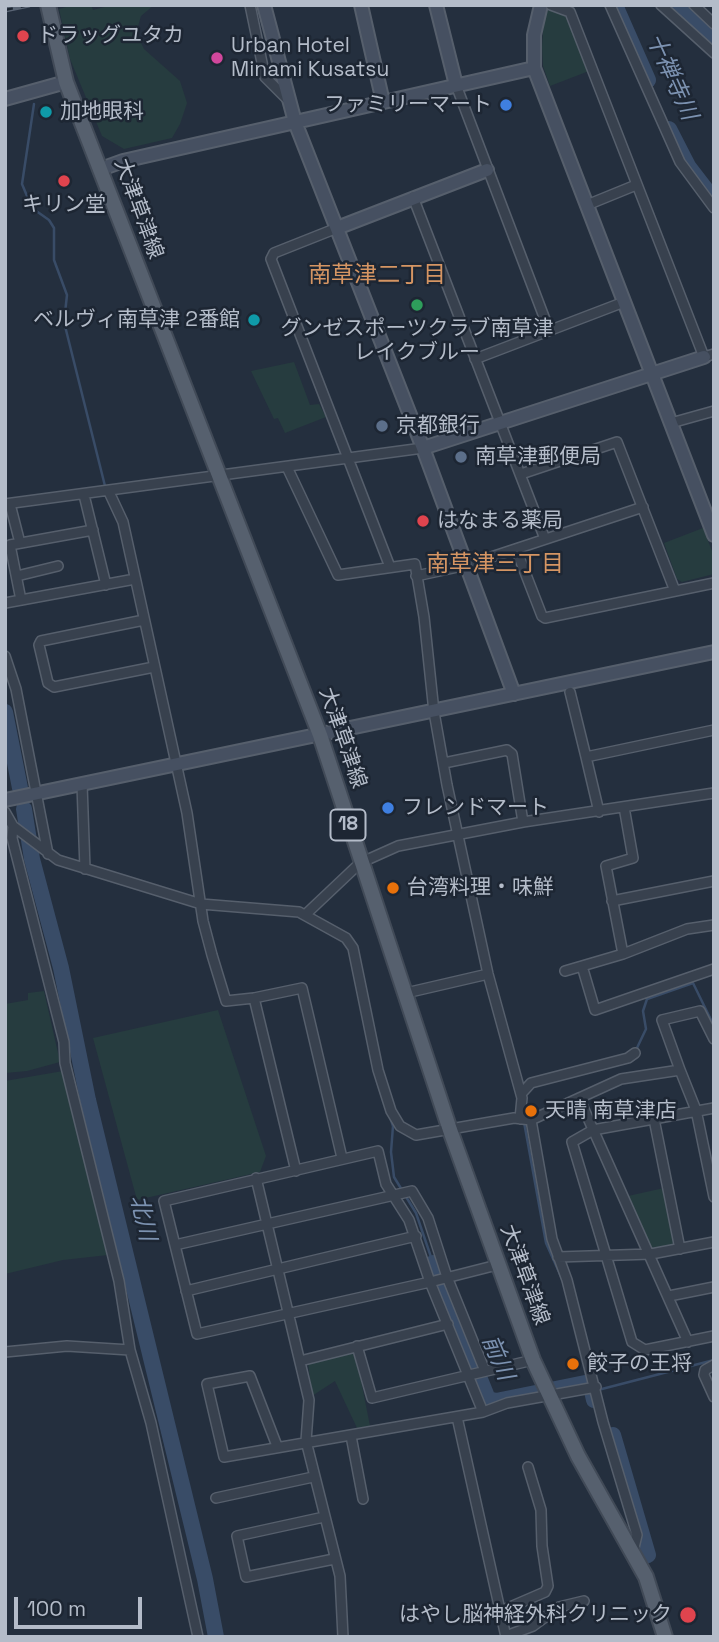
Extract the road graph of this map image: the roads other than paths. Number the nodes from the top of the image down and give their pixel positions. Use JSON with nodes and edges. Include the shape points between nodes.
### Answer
{"nodes":[{"id":1,"x":48,"y":5,"type":"edge"},
{"id":2,"x":250,"y":5,"type":"edge"},
{"id":3,"x":264,"y":5,"type":"edge"},
{"id":4,"x":361,"y":5,"type":"edge"},
{"id":5,"x":436,"y":5,"type":"edge"},
{"id":6,"x":541,"y":5,"type":"edge"},
{"id":7,"x":551,"y":5,"type":"edge"},
{"id":8,"x":610,"y":5,"type":"edge"},
{"id":9,"x":661,"y":5,"type":"edge"},
{"id":10,"x":694,"y":5,"type":"edge"},
{"id":11,"x":714,"y":24,"type":"edge"},
{"id":12,"x":714,"y":53,"type":"edge"},
{"id":13,"x":534,"y":68,"type":"junction"},
{"id":14,"x":66,"y":82,"type":"junction"},
{"id":15,"x":456,"y":85,"type":"junction"},
{"id":16,"x":6,"y":96,"type":"edge"},
{"id":17,"x":287,"y":99,"type":"junction"},
{"id":18,"x":383,"y":102,"type":"junction"},
{"id":19,"x":295,"y":122,"type":"junction"},
{"id":20,"x":101,"y":169,"type":"junction"},
{"id":21,"x":487,"y":170,"type":"junction"},
{"id":22,"x":636,"y":185,"type":"junction"},
{"id":23,"x":414,"y":197,"type":"junction"},
{"id":24,"x":587,"y":205,"type":"junction"},
{"id":25,"x":714,"y":208,"type":"edge"},
{"id":26,"x":337,"y":228,"type":"junction"},
{"id":27,"x":624,"y":302,"type":"junction"},
{"id":28,"x":549,"y":330,"type":"junction"},
{"id":29,"x":709,"y":356,"type":"edge"},
{"id":30,"x":475,"y":359,"type":"junction"},
{"id":31,"x":652,"y":373,"type":"junction"},
{"id":32,"x":714,"y":411,"type":"edge"},
{"id":33,"x":671,"y":423,"type":"junction"},
{"id":34,"x":501,"y":424,"type":"junction"},
{"id":35,"x":423,"y":448,"type":"junction"},
{"id":36,"x":348,"y":459,"type":"junction"},
{"id":37,"x":287,"y":467,"type":"junction"},
{"id":38,"x":521,"y":474,"type":"junction"},
{"id":39,"x":219,"y":477,"type":"junction"},
{"id":40,"x":109,"y":492,"type":"junction"},
{"id":41,"x":84,"y":495,"type":"junction"},
{"id":42,"x":8,"y":504,"type":"edge"},
{"id":43,"x":643,"y":507,"type":"junction"},
{"id":44,"x":93,"y":530,"type":"junction"},
{"id":45,"x":714,"y":535,"type":"edge"},
{"id":46,"x":545,"y":540,"type":"junction"},
{"id":47,"x":20,"y":543,"type":"junction"},
{"id":48,"x":516,"y":549,"type":"junction"},
{"id":49,"x":467,"y":565,"type":"junction"},
{"id":50,"x":58,"y":566,"type":"dead end"},
{"id":51,"x":390,"y":566,"type":"junction"},
{"id":52,"x":17,"y":576,"type":"junction"},
{"id":53,"x":416,"y":576,"type":"junction"},
{"id":54,"x":135,"y":579,"type":"junction"},
{"id":55,"x":714,"y":583,"type":"edge"},
{"id":56,"x":106,"y":584,"type":"junction"},
{"id":57,"x":675,"y":591,"type":"junction"},
{"id":58,"x":21,"y":600,"type":"junction"},
{"id":59,"x":5,"y":603,"type":"edge"},
{"id":60,"x":144,"y":620,"type":"junction"},
{"id":61,"x":714,"y":652,"type":"edge"},
{"id":62,"x":5,"y":656,"type":"edge"},
{"id":63,"x":153,"y":667,"type":"junction"},
{"id":64,"x":570,"y":692,"type":"dead end"},
{"id":65,"x":514,"y":694,"type":"junction"},
{"id":66,"x":434,"y":712,"type":"junction"},
{"id":67,"x":714,"y":730,"type":"edge"},
{"id":68,"x":320,"y":735,"type":"junction"},
{"id":69,"x":586,"y":757,"type":"junction"},
{"id":70,"x":444,"y":763,"type":"junction"},
{"id":71,"x":174,"y":765,"type":"junction"},
{"id":72,"x":82,"y":784,"type":"junction"},
{"id":73,"x":714,"y":793,"type":"edge"},
{"id":74,"x":33,"y":794,"type":"junction"},
{"id":75,"x":9,"y":799,"type":"edge"},
{"id":76,"x":624,"y":807,"type":"junction"},
{"id":77,"x":5,"y":812,"type":"edge"},
{"id":78,"x":598,"y":812,"type":"junction"},
{"id":79,"x":523,"y":822,"type":"junction"},
{"id":80,"x":14,"y":827,"type":"junction"},
{"id":81,"x":458,"y":834,"type":"junction"},
{"id":82,"x":46,"y":852,"type":"junction"},
{"id":83,"x":360,"y":863,"type":"junction"},
{"id":84,"x":85,"y":869,"type":"junction"},
{"id":85,"x":714,"y":881,"type":"edge"},
{"id":86,"x":612,"y":901,"type":"junction"},
{"id":87,"x":201,"y":904,"type":"junction"},
{"id":88,"x":306,"y":914,"type":"junction"},
{"id":89,"x":714,"y":925,"type":"edge"},
{"id":90,"x":623,"y":954,"type":"junction"},
{"id":91,"x":582,"y":966,"type":"junction"},
{"id":92,"x":714,"y":970,"type":"edge"},
{"id":93,"x":565,"y":971,"type":"dead end"},
{"id":94,"x":488,"y":974,"type":"junction"},
{"id":95,"x":405,"y":993,"type":"junction"},
{"id":96,"x":254,"y":998,"type":"junction"},
{"id":97,"x":714,"y":1039,"type":"edge"},
{"id":98,"x":635,"y":1053,"type":"dead end"},
{"id":99,"x":680,"y":1070,"type":"junction"},
{"id":100,"x":521,"y":1094,"type":"junction"},
{"id":101,"x":579,"y":1098,"type":"junction"},
{"id":102,"x":714,"y":1108,"type":"edge"},
{"id":103,"x":696,"y":1110,"type":"junction"},
{"id":104,"x":520,"y":1119,"type":"junction"},
{"id":105,"x":654,"y":1119,"type":"junction"},
{"id":106,"x":531,"y":1120,"type":"junction"},
{"id":107,"x":450,"y":1130,"type":"junction"},
{"id":108,"x":593,"y":1130,"type":"junction"},
{"id":109,"x":342,"y":1158,"type":"junction"},
{"id":110,"x":296,"y":1171,"type":"junction"},
{"id":111,"x":256,"y":1178,"type":"junction"},
{"id":112,"x":393,"y":1194,"type":"junction"},
{"id":113,"x":714,"y":1197,"type":"edge"},
{"id":114,"x":268,"y":1224,"type":"junction"},
{"id":115,"x":416,"y":1236,"type":"junction"},
{"id":116,"x":714,"y":1242,"type":"edge"},
{"id":117,"x":175,"y":1245,"type":"junction"},
{"id":118,"x":680,"y":1248,"type":"junction"},
{"id":119,"x":651,"y":1254,"type":"junction"},
{"id":120,"x":558,"y":1257,"type":"junction"},
{"id":121,"x":609,"y":1257,"type":"junction"},
{"id":122,"x":497,"y":1265,"type":"junction"},
{"id":123,"x":278,"y":1268,"type":"junction"},
{"id":124,"x":447,"y":1277,"type":"junction"},
{"id":125,"x":430,"y":1282,"type":"junction"},
{"id":126,"x":714,"y":1287,"type":"edge"},
{"id":127,"x":187,"y":1290,"type":"junction"},
{"id":128,"x":669,"y":1296,"type":"junction"},
{"id":129,"x":290,"y":1314,"type":"junction"},
{"id":130,"x":448,"y":1324,"type":"junction"},
{"id":131,"x":714,"y":1336,"type":"edge"},
{"id":132,"x":688,"y":1342,"type":"junction"},
{"id":133,"x":357,"y":1346,"type":"junction"},
{"id":134,"x":130,"y":1350,"type":"junction"},
{"id":135,"x":5,"y":1352,"type":"edge"},
{"id":136,"x":533,"y":1360,"type":"junction"},
{"id":137,"x":300,"y":1361,"type":"junction"},
{"id":138,"x":714,"y":1365,"type":"edge"},
{"id":139,"x":477,"y":1373,"type":"junction"},
{"id":140,"x":596,"y":1387,"type":"junction"},
{"id":141,"x":550,"y":1396,"type":"junction"},
{"id":142,"x":714,"y":1397,"type":"edge"},
{"id":143,"x":483,"y":1412,"type":"junction"},
{"id":144,"x":457,"y":1417,"type":"junction"},
{"id":145,"x":351,"y":1436,"type":"junction"},
{"id":146,"x":306,"y":1441,"type":"junction"},
{"id":147,"x":276,"y":1446,"type":"junction"},
{"id":148,"x":527,"y":1467,"type":"dead end"},
{"id":149,"x":313,"y":1478,"type":"junction"},
{"id":150,"x":216,"y":1498,"type":"dead end"},
{"id":151,"x":363,"y":1499,"type":"dead end"},
{"id":152,"x":324,"y":1517,"type":"junction"},
{"id":153,"x":633,"y":1552,"type":"junction"},
{"id":154,"x":334,"y":1559,"type":"junction"},
{"id":155,"x":584,"y":1601,"type":"dead end"},
{"id":156,"x":501,"y":1611,"type":"junction"},
{"id":157,"x":198,"y":1637,"type":"edge"},
{"id":158,"x":342,"y":1637,"type":"edge"},
{"id":159,"x":506,"y":1637,"type":"edge"},
{"id":160,"x":665,"y":1637,"type":"edge"}],
"edges":[{"from":1,"to":14,"type":"main road","name":"大津草津線","number":"18"},
{"from":2,"to":17,"type":"street","via":[[265,77]]},
{"from":3,"to":17,"type":"street"},
{"from":4,"to":18,"type":"street"},
{"from":5,"to":15,"type":"street"},
{"from":6,"to":13,"type":"street","via":[[534,36]]},
{"from":7,"to":22,"type":"street","via":[[570,12]]},
{"from":8,"to":25,"type":"street","via":[[680,162]]},
{"from":9,"to":12,"type":"street"},
{"from":10,"to":11,"type":"street"},
{"from":13,"to":15,"type":"street"},
{"from":13,"to":24,"type":"street"},
{"from":14,"to":16,"type":"street"},
{"from":14,"to":20,"type":"main road","name":"大津草津線","number":"18"},
{"from":15,"to":18,"type":"street"},
{"from":15,"to":21,"type":"street"},
{"from":17,"to":19,"type":"street"},
{"from":18,"to":19,"type":"street"},
{"from":19,"to":20,"type":"street"},
{"from":19,"to":26,"type":"street"},
{"from":20,"to":39,"type":"main road","name":"大津草津線","number":"18"},
{"from":21,"to":23,"type":"street"},
{"from":21,"to":28,"type":"street"},
{"from":22,"to":24,"type":"street"},
{"from":22,"to":29,"type":"street"},
{"from":23,"to":26,"type":"street"},
{"from":23,"to":30,"type":"street"},
{"from":24,"to":27,"type":"street"},
{"from":26,"to":35,"type":"street"},
{"from":26,"to":36,"type":"street","via":[[274,253],[271,259]]},
{"from":27,"to":28,"type":"street"},
{"from":27,"to":31,"type":"street"},
{"from":28,"to":30,"type":"street"},
{"from":29,"to":31,"type":"street"},
{"from":30,"to":34,"type":"street"},
{"from":31,"to":33,"type":"street"},
{"from":31,"to":34,"type":"street"},
{"from":32,"to":33,"type":"street"},
{"from":33,"to":45,"type":"street"},
{"from":34,"to":35,"type":"street"},
{"from":34,"to":38,"type":"street"},
{"from":35,"to":36,"type":"street"},
{"from":35,"to":49,"type":"street"},
{"from":36,"to":37,"type":"street"},
{"from":36,"to":51,"type":"street"},
{"from":37,"to":39,"type":"street"},
{"from":37,"to":51,"type":"street","via":[[338,575]]},
{"from":38,"to":43,"type":"street","via":[[617,442]]},
{"from":38,"to":46,"type":"street"},
{"from":39,"to":40,"type":"street"},
{"from":39,"to":68,"type":"main road","name":"大津草津線","number":"18"},
{"from":40,"to":41,"type":"street"},
{"from":40,"to":54,"type":"street","via":[[122,522]]},
{"from":41,"to":42,"type":"street"},
{"from":41,"to":44,"type":"street"},
{"from":42,"to":47,"type":"street"},
{"from":43,"to":46,"type":"street"},
{"from":43,"to":57,"type":"street"},
{"from":44,"to":47,"type":"street"},
{"from":44,"to":56,"type":"street"},
{"from":46,"to":48,"type":"street"},
{"from":47,"to":52,"type":"street","via":[[10,545]]},
{"from":48,"to":49,"type":"street"},
{"from":48,"to":57,"type":"street","via":[[545,618]]},
{"from":49,"to":53,"type":"street"},
{"from":49,"to":65,"type":"street"},
{"from":50,"to":52,"type":"street"},
{"from":51,"to":53,"type":"street","via":[[412,562]]},
{"from":52,"to":58,"type":"street"},
{"from":53,"to":66,"type":"street"},
{"from":54,"to":56,"type":"street"},
{"from":54,"to":60,"type":"street"},
{"from":55,"to":57,"type":"street"},
{"from":56,"to":58,"type":"street"},
{"from":58,"to":59,"type":"street"},
{"from":60,"to":63,"type":"street"},
{"from":60,"to":63,"type":"street","via":[[39,645],[48,684],[54,687]]},
{"from":61,"to":65,"type":"street"},
{"from":62,"to":74,"type":"street","via":[[16,689]]},
{"from":63,"to":71,"type":"street"},
{"from":64,"to":69,"type":"street"},
{"from":65,"to":66,"type":"street"},
{"from":66,"to":68,"type":"street"},
{"from":66,"to":70,"type":"street"},
{"from":67,"to":69,"type":"street"},
{"from":68,"to":71,"type":"street"},
{"from":68,"to":83,"type":"main road","name":"大津草津線","number":"18"},
{"from":69,"to":78,"type":"street"},
{"from":70,"to":79,"type":"street","via":[[507,750],[512,754]]},
{"from":70,"to":81,"type":"street"},
{"from":71,"to":72,"type":"street"},
{"from":71,"to":87,"type":"street","via":[[187,813]]},
{"from":72,"to":74,"type":"street"},
{"from":72,"to":84,"type":"street"},
{"from":73,"to":76,"type":"street"},
{"from":74,"to":75,"type":"street"},
{"from":74,"to":82,"type":"street"},
{"from":76,"to":78,"type":"street"},
{"from":76,"to":86,"type":"street","via":[[633,858],[606,866]]},
{"from":77,"to":80,"type":"street"},
{"from":78,"to":79,"type":"street"},
{"from":79,"to":81,"type":"street"},
{"from":80,"to":82,"type":"street"},
{"from":80,"to":134,"type":"street","via":[[12,838],[64,1042],[65,1063],[119,1281]]},
{"from":81,"to":83,"type":"street","via":[[398,846]]},
{"from":81,"to":94,"type":"street"},
{"from":82,"to":84,"type":"street"},
{"from":83,"to":88,"type":"street"},
{"from":83,"to":95,"type":"main road","name":"大津草津線","number":"18"},
{"from":84,"to":87,"type":"street"},
{"from":85,"to":86,"type":"street"},
{"from":86,"to":90,"type":"street"},
{"from":87,"to":88,"type":"street"},
{"from":87,"to":96,"type":"street","via":[[226,1001]]},
{"from":88,"to":107,"type":"street","via":[[353,948],[378,1070],[395,1119],[416,1135]]},
{"from":89,"to":90,"type":"street","via":[[687,929]]},
{"from":90,"to":91,"type":"street"},
{"from":91,"to":92,"type":"street","via":[[595,1010]]},
{"from":91,"to":93,"type":"street"},
{"from":94,"to":95,"type":"street"},
{"from":94,"to":100,"type":"street"},
{"from":95,"to":107,"type":"main road","name":"大津草津線","number":"18"},
{"from":96,"to":109,"type":"street","via":[[302,988]]},
{"from":96,"to":110,"type":"street"},
{"from":97,"to":99,"type":"street","via":[[700,1011],[661,1021]]},
{"from":98,"to":100,"type":"street","via":[[531,1083]]},
{"from":99,"to":101,"type":"street","via":[[621,1079]]},
{"from":99,"to":103,"type":"street"},
{"from":100,"to":104,"type":"street"},
{"from":101,"to":106,"type":"street"},
{"from":101,"to":108,"type":"street"},
{"from":102,"to":103,"type":"street"},
{"from":103,"to":105,"type":"street"},
{"from":103,"to":113,"type":"street"},
{"from":104,"to":106,"type":"street"},
{"from":104,"to":107,"type":"street"},
{"from":105,"to":108,"type":"street"},
{"from":105,"to":118,"type":"street"},
{"from":106,"to":120,"type":"street"},
{"from":107,"to":122,"type":"main road","name":"大津草津線","number":"18"},
{"from":108,"to":119,"type":"street"},
{"from":108,"to":121,"type":"street","via":[[572,1142]]},
{"from":109,"to":110,"type":"street"},
{"from":109,"to":112,"type":"street","via":[[378,1151]]},
{"from":110,"to":111,"type":"street"},
{"from":111,"to":114,"type":"street"},
{"from":111,"to":117,"type":"street","via":[[164,1201]]},
{"from":112,"to":114,"type":"street"},
{"from":112,"to":115,"type":"street"},
{"from":112,"to":124,"type":"street","via":[[411,1191],[421,1203]]},
{"from":114,"to":117,"type":"street"},
{"from":114,"to":123,"type":"street"},
{"from":115,"to":123,"type":"street"},
{"from":115,"to":125,"type":"street"},
{"from":116,"to":118,"type":"street"},
{"from":117,"to":127,"type":"street"},
{"from":118,"to":119,"type":"street"},
{"from":119,"to":121,"type":"street"},
{"from":119,"to":128,"type":"street"},
{"from":120,"to":121,"type":"street"},
{"from":120,"to":140,"type":"street"},
{"from":121,"to":132,"type":"street","via":[[628,1334],[636,1347],[645,1350]]},
{"from":122,"to":124,"type":"street"},
{"from":122,"to":136,"type":"main road","name":"大津草津線","number":"18"},
{"from":123,"to":127,"type":"street"},
{"from":123,"to":129,"type":"street"},
{"from":124,"to":125,"type":"street"},
{"from":124,"to":139,"type":"street"},
{"from":125,"to":129,"type":"street"},
{"from":125,"to":130,"type":"street"},
{"from":126,"to":128,"type":"street"},
{"from":127,"to":129,"type":"street","via":[[197,1334]]},
{"from":128,"to":132,"type":"street"},
{"from":129,"to":137,"type":"street"},
{"from":130,"to":133,"type":"street"},
{"from":130,"to":139,"type":"street"},
{"from":131,"to":132,"type":"street"},
{"from":133,"to":137,"type":"street"},
{"from":133,"to":139,"type":"street","via":[[372,1398]]},
{"from":134,"to":135,"type":"street","via":[[67,1346]]},
{"from":134,"to":157,"type":"street","via":[[151,1423]]},
{"from":136,"to":139,"type":"street"},
{"from":136,"to":141,"type":"main road","name":"大津草津線","number":"18"},
{"from":137,"to":146,"type":"street","via":[[309,1400]]},
{"from":138,"to":142,"type":"street","via":[[704,1375]]},
{"from":139,"to":143,"type":"street"},
{"from":140,"to":141,"type":"street"},
{"from":140,"to":153,"type":"street","via":[[637,1535]]},
{"from":141,"to":143,"type":"street"},
{"from":141,"to":153,"type":"main road","name":"大津草津線","number":"18"},
{"from":143,"to":144,"type":"street"},
{"from":144,"to":145,"type":"street"},
{"from":144,"to":156,"type":"street"},
{"from":145,"to":146,"type":"street"},
{"from":145,"to":151,"type":"street"},
{"from":146,"to":147,"type":"street"},
{"from":146,"to":149,"type":"street"},
{"from":147,"to":147,"type":"street","via":[[224,1457],[207,1384],[250,1376]]},
{"from":148,"to":156,"type":"street","via":[[541,1510],[548,1586],[545,1592]]},
{"from":149,"to":150,"type":"street"},
{"from":149,"to":152,"type":"street"},
{"from":152,"to":154,"type":"street"},
{"from":152,"to":154,"type":"street","via":[[237,1536],[246,1577]]},
{"from":153,"to":160,"type":"main road","name":"大津草津線","number":"18"},
{"from":154,"to":158,"type":"street","via":[[340,1576]]},
{"from":155,"to":159,"type":"street","via":[[558,1607],[533,1626]]},
{"from":156,"to":159,"type":"street"}]}
